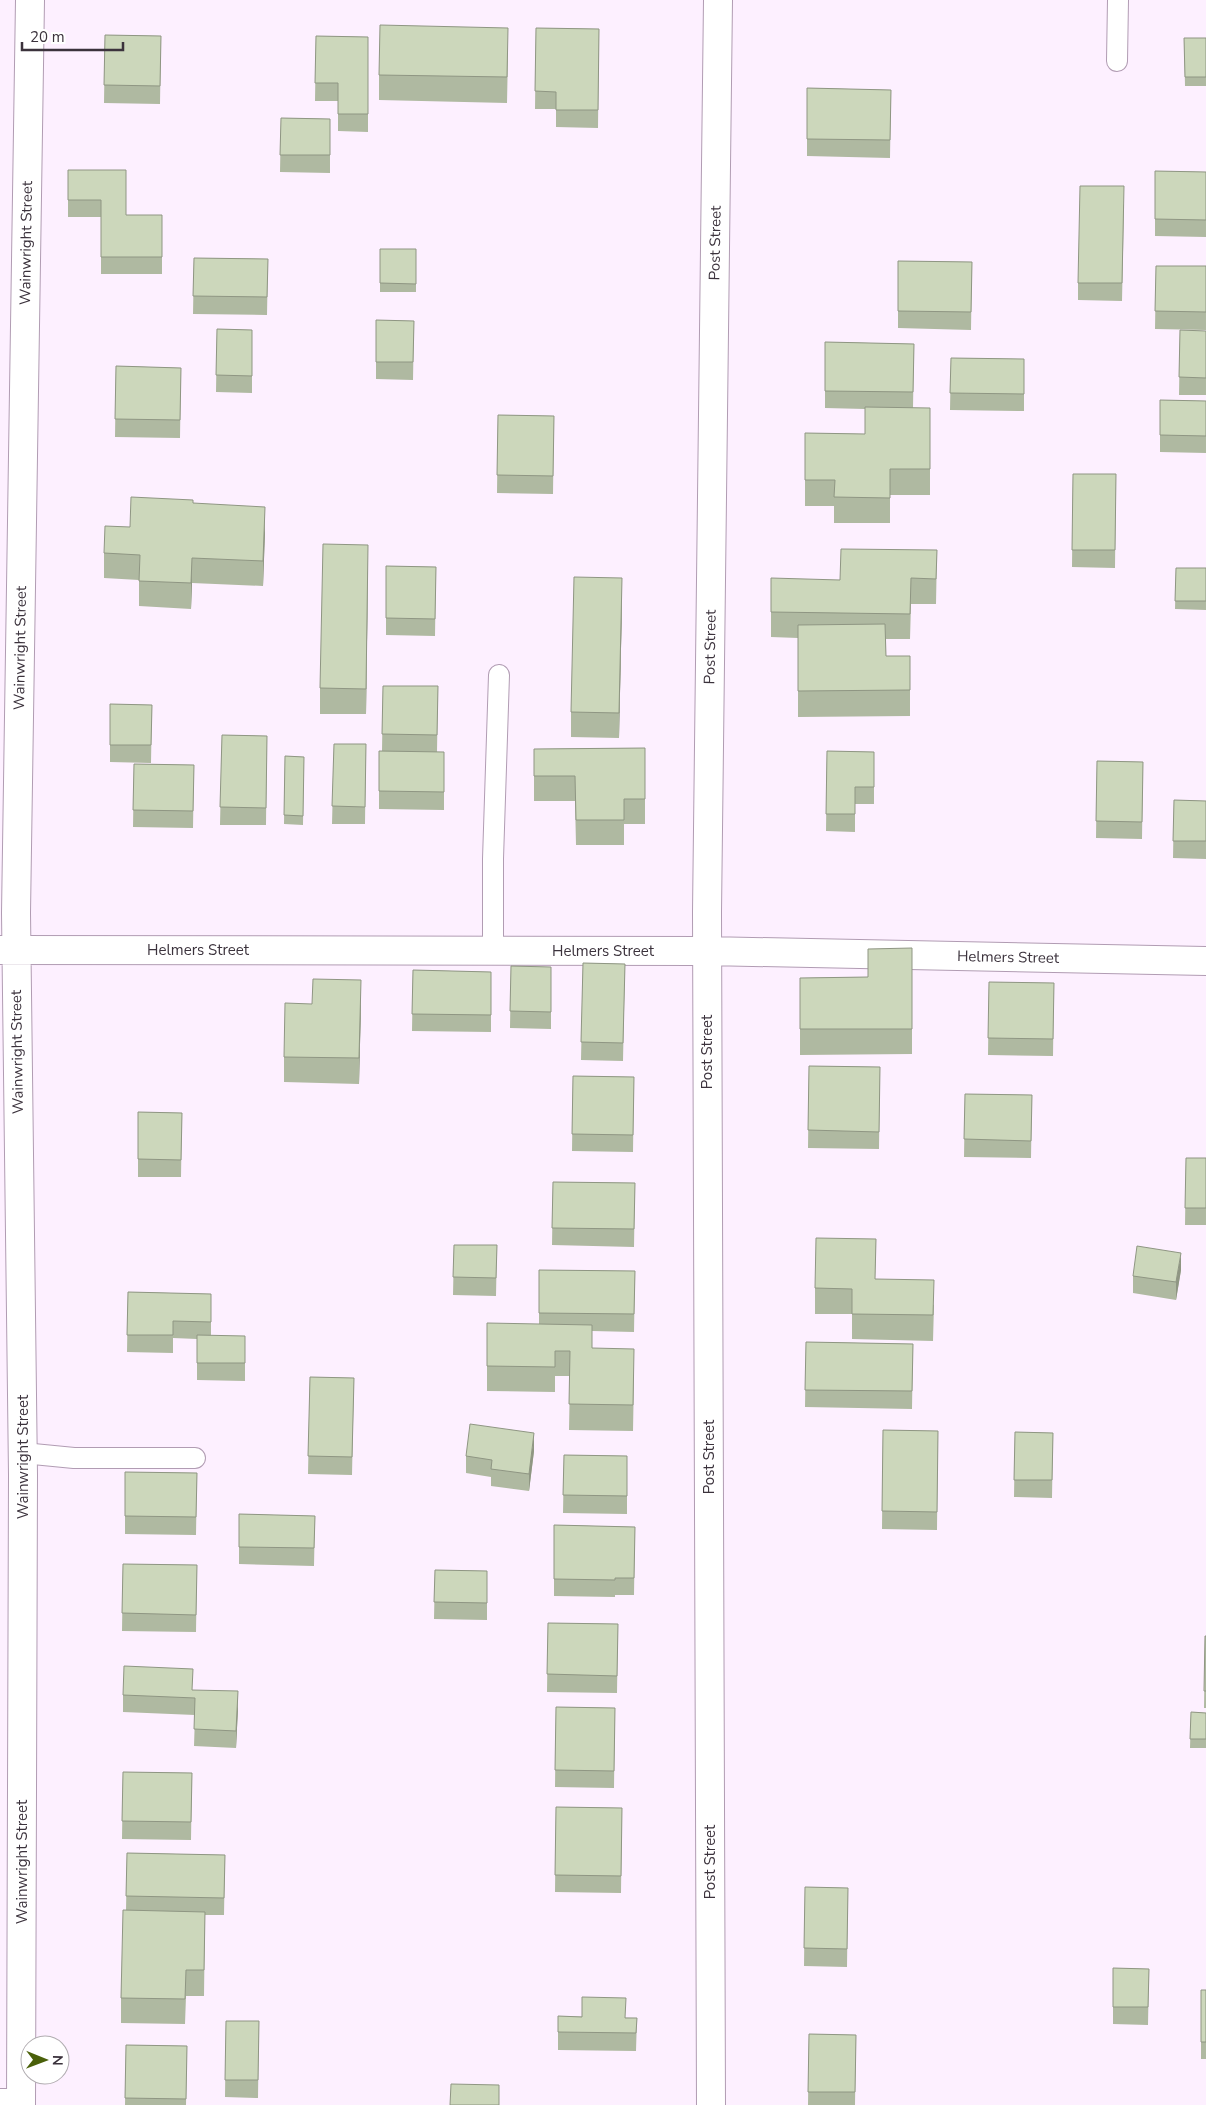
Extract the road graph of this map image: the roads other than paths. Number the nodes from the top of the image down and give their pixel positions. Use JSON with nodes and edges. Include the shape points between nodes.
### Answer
{"nodes":[{"id":1,"x":30,"y":0,"type":"edge"},
{"id":2,"x":718,"y":0,"type":"edge"},
{"id":3,"x":1118,"y":0,"type":"edge"},
{"id":4,"x":1117,"y":61,"type":"dead end"},
{"id":5,"x":499,"y":675,"type":"dead end"},
{"id":6,"x":8,"y":950,"type":"edge"},
{"id":7,"x":493,"y":951,"type":"junction"},
{"id":8,"x":707,"y":951,"type":"junction"},
{"id":9,"x":1206,"y":961,"type":"edge"},
{"id":10,"x":23,"y":1453,"type":"junction"},
{"id":11,"x":195,"y":1458,"type":"dead end"},
{"id":12,"x":14,"y":2101,"type":"edge"},
{"id":13,"x":711,"y":2105,"type":"edge"}],
"edges":[{"from":1,"to":6,"type":"street","name":"Wainwright Street"},
{"from":2,"to":8,"type":"street","name":"Post Street"},
{"from":3,"to":4,"type":"lane"},
{"from":5,"to":7,"type":"lane","via":[[492,859]]},
{"from":6,"to":7,"type":"street","name":"Helmers Street"},
{"from":6,"to":10,"type":"street","name":"Wainwright Street"},
{"from":7,"to":8,"type":"street","name":"Helmers Street"},
{"from":8,"to":9,"type":"street","name":"Helmers Street"},
{"from":8,"to":13,"type":"street","name":"Post Street"},
{"from":10,"to":11,"type":"lane","via":[[74,1458]]},
{"from":10,"to":12,"type":"street","name":"Wainwright Street"}]}
